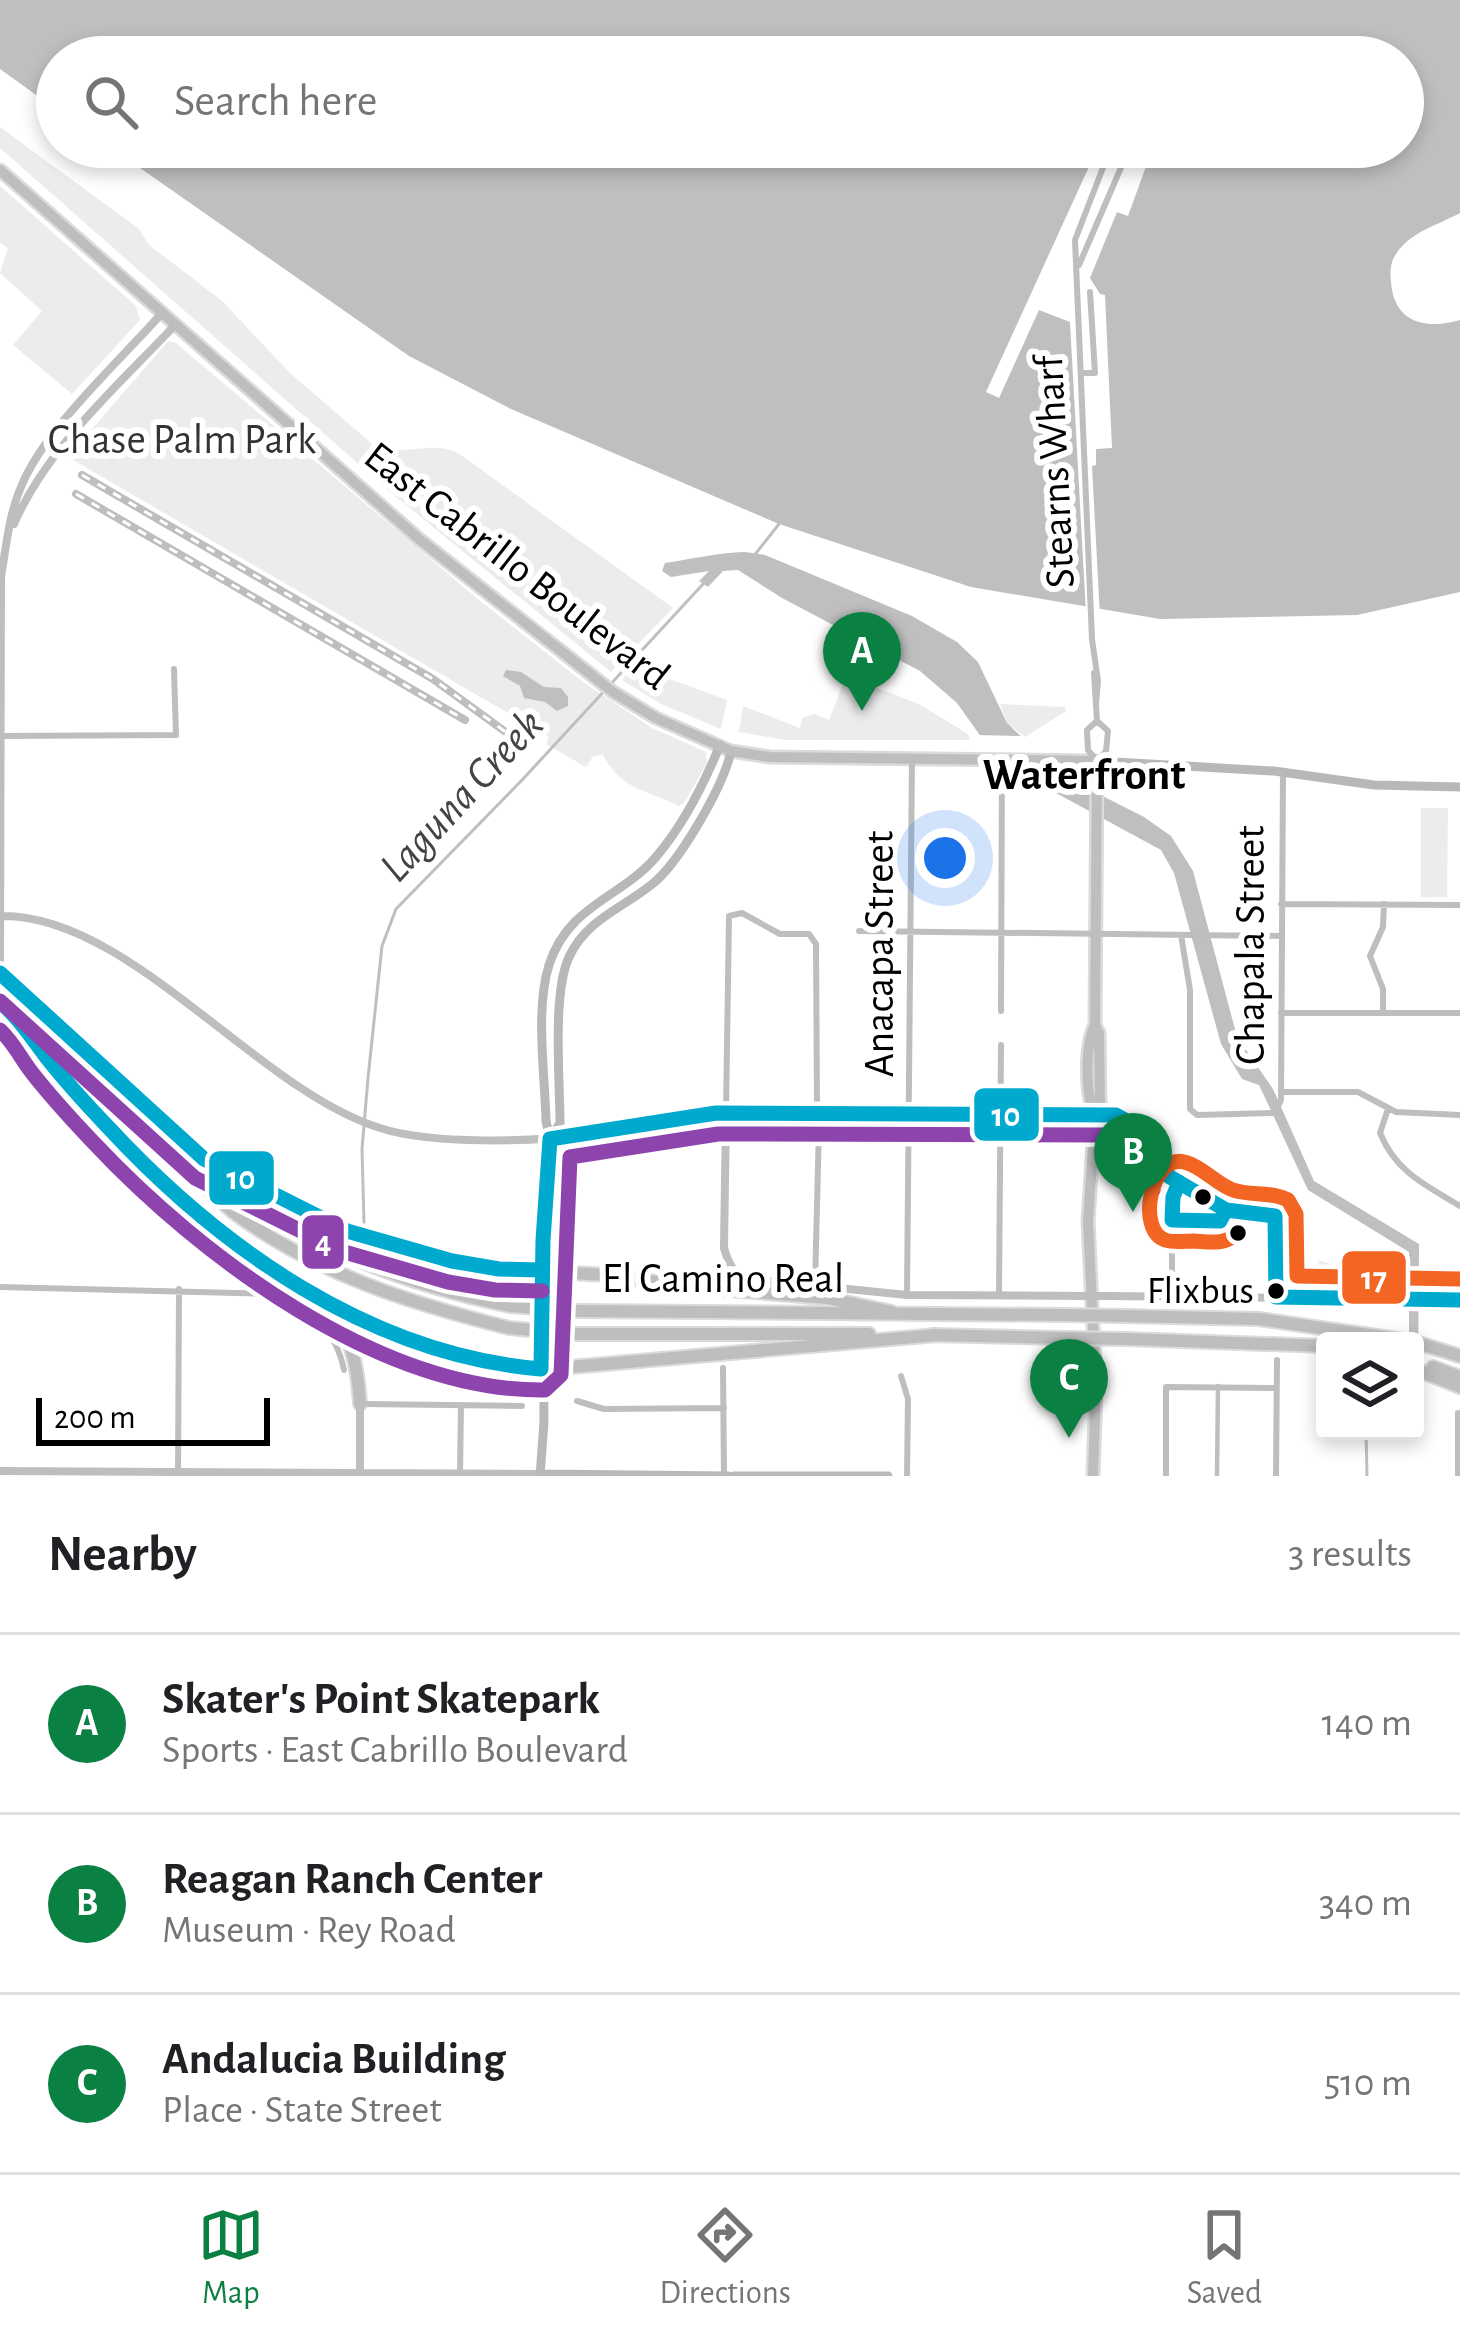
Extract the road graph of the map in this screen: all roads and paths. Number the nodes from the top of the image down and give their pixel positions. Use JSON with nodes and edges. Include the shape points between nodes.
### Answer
{"nodes":[{"id":1,"x":1103,"y":168,"type":"edge"},
{"id":2,"x":1120,"y":168,"type":"edge"},
{"id":3,"x":0,"y":170,"type":"edge"},
{"id":4,"x":1078,"y":268,"type":"junction"},
{"id":5,"x":1090,"y":292,"type":"dead end"},
{"id":6,"x":162,"y":313,"type":"junction"},
{"id":7,"x":175,"y":325,"type":"junction"},
{"id":8,"x":1081,"y":374,"type":"junction"},
{"id":9,"x":11,"y":531,"type":"junction"},
{"id":10,"x":174,"y":669,"type":"dead end"},
{"id":11,"x":1097,"y":721,"type":"junction"},
{"id":12,"x":1,"y":736,"type":"edge"},
{"id":13,"x":726,"y":748,"type":"junction"},
{"id":14,"x":911,"y":757,"type":"junction"},
{"id":15,"x":1003,"y":759,"type":"junction"},
{"id":16,"x":1097,"y":761,"type":"junction"},
{"id":17,"x":1282,"y":772,"type":"junction"},
{"id":18,"x":1460,"y":787,"type":"edge"},
{"id":19,"x":1281,"y":904,"type":"junction"},
{"id":20,"x":1384,"y":904,"type":"junction"},
{"id":21,"x":1460,"y":905,"type":"edge"},
{"id":22,"x":1,"y":916,"type":"edge"},
{"id":23,"x":910,"y":931,"type":"junction"},
{"id":24,"x":859,"y":932,"type":"dead end"},
{"id":25,"x":1002,"y":933,"type":"junction"},
{"id":26,"x":1096,"y":934,"type":"junction"},
{"id":27,"x":1185,"y":935,"type":"junction"},
{"id":28,"x":1282,"y":936,"type":"junction"},
{"id":29,"x":0,"y":963,"type":"edge"},
{"id":30,"x":0,"y":973,"type":"edge"},
{"id":31,"x":0,"y":1002,"type":"edge"},
{"id":32,"x":1001,"y":1011,"type":"dead end"},
{"id":33,"x":1383,"y":1011,"type":"junction"},
{"id":34,"x":1281,"y":1013,"type":"junction"},
{"id":35,"x":1460,"y":1013,"type":"edge"},
{"id":36,"x":29,"y":1029,"type":"junction"},
{"id":37,"x":1001,"y":1045,"type":"dead end"},
{"id":38,"x":1281,"y":1096,"type":"junction"},
{"id":39,"x":1388,"y":1109,"type":"junction"},
{"id":40,"x":726,"y":1113,"type":"junction"},
{"id":41,"x":819,"y":1113,"type":"junction"},
{"id":42,"x":909,"y":1114,"type":"junction"},
{"id":43,"x":1095,"y":1114,"type":"junction"},
{"id":44,"x":1460,"y":1114,"type":"edge"},
{"id":45,"x":1000,"y":1115,"type":"junction"},
{"id":46,"x":550,"y":1139,"type":"junction"},
{"id":47,"x":204,"y":1160,"type":"junction"},
{"id":48,"x":1460,"y":1205,"type":"edge"},
{"id":49,"x":1172,"y":1229,"type":"dead end"},
{"id":50,"x":542,"y":1270,"type":"junction"},
{"id":51,"x":296,"y":1282,"type":"junction"},
{"id":52,"x":814,"y":1286,"type":"junction"},
{"id":53,"x":0,"y":1287,"type":"edge"},
{"id":54,"x":179,"y":1289,"type":"junction"},
{"id":55,"x":999,"y":1293,"type":"junction"},
{"id":56,"x":907,"y":1295,"type":"junction"},
{"id":57,"x":1172,"y":1297,"type":"junction"},
{"id":58,"x":1276,"y":1297,"type":"junction"},
{"id":59,"x":1460,"y":1300,"type":"edge"},
{"id":60,"x":892,"y":1312,"type":"junction"},
{"id":61,"x":1342,"y":1332,"type":"edge"},
{"id":62,"x":937,"y":1335,"type":"junction"},
{"id":63,"x":1424,"y":1345,"type":"edge"},
{"id":64,"x":1316,"y":1346,"type":"edge"},
{"id":65,"x":1456,"y":1353,"type":"edge"},
{"id":66,"x":1276,"y":1360,"type":"dead end"},
{"id":67,"x":1424,"y":1368,"type":"edge"},
{"id":68,"x":541,"y":1369,"type":"junction"},
{"id":69,"x":724,"y":1369,"type":"dead end"},
{"id":70,"x":1424,"y":1369,"type":"edge"},
{"id":71,"x":344,"y":1370,"type":"dead end"},
{"id":72,"x":901,"y":1376,"type":"dead end"},
{"id":73,"x":1460,"y":1377,"type":"edge"},
{"id":74,"x":1218,"y":1386,"type":"junction"},
{"id":75,"x":1460,"y":1387,"type":"edge"},
{"id":76,"x":1276,"y":1388,"type":"junction"},
{"id":77,"x":577,"y":1401,"type":"dead end"},
{"id":78,"x":359,"y":1404,"type":"junction"},
{"id":79,"x":461,"y":1405,"type":"junction"},
{"id":80,"x":522,"y":1406,"type":"dead end"},
{"id":81,"x":724,"y":1408,"type":"junction"},
{"id":82,"x":1458,"y":1412,"type":"edge"},
{"id":83,"x":0,"y":1471,"type":"edge"},
{"id":84,"x":178,"y":1474,"type":"edge"},
{"id":85,"x":360,"y":1474,"type":"edge"},
{"id":86,"x":454,"y":1474,"type":"edge"},
{"id":87,"x":540,"y":1475,"type":"edge"},
{"id":88,"x":728,"y":1476,"type":"edge"},
{"id":89,"x":888,"y":1476,"type":"edge"},
{"id":90,"x":907,"y":1476,"type":"edge"},
{"id":91,"x":1093,"y":1476,"type":"edge"},
{"id":92,"x":1166,"y":1476,"type":"edge"},
{"id":93,"x":1217,"y":1476,"type":"edge"},
{"id":94,"x":1276,"y":1476,"type":"edge"},
{"id":95,"x":1458,"y":1476,"type":"edge"}],
"edges":[{"from":1,"to":4,"type":"street","name":"Stearns Wharf","via":[[1075,240]]},
{"from":2,"to":4,"type":"street","name":"Stearns Wharf"},
{"from":3,"to":6,"type":"main road","name":"East Cabrillo Boulevard"},
{"from":4,"to":8,"type":"street","name":"Stearns Wharf"},
{"from":5,"to":8,"type":"street","via":[[1095,373]]},
{"from":6,"to":7,"type":"main road","name":"East Cabrillo Boulevard"},
{"from":6,"to":9,"type":"street","via":[[33,463]]},
{"from":7,"to":9,"type":"street","via":[[60,451]]},
{"from":7,"to":13,"type":"main road","name":"East Cabrillo Boulevard","via":[[419,539],[613,692]]},
{"from":8,"to":11,"type":"street","name":"Stearns Wharf"},
{"from":9,"to":12,"type":"street","via":[[2,578]]},
{"from":10,"to":12,"type":"street","via":[[176,735]]},
{"from":11,"to":16,"type":"street","name":"Stearns Wharf","via":[[1087,730]]},
{"from":11,"to":16,"type":"street","name":"Stearns Wharf","via":[[1108,731]]},
{"from":12,"to":22,"type":"street"},
{"from":13,"to":14,"type":"main road","name":"East Cabrillo Boulevard","via":[[769,758]]},
{"from":13,"to":46,"type":"main road","via":[[728,766],[666,872],[591,926],[568,960],[560,1123]]},
{"from":13,"to":46,"type":"main road","via":[[656,858],[588,908],[549,963],[543,1005]]},
{"from":14,"to":15,"type":"main road","name":"East Cabrillo Boulevard"},
{"from":14,"to":23,"type":"street","name":"Anacapa Street"},
{"from":15,"to":16,"type":"main road","name":"East Cabrillo Boulevard"},
{"from":15,"to":25,"type":"street"},
{"from":16,"to":17,"type":"main road"},
{"from":16,"to":26,"type":"main road"},
{"from":17,"to":18,"type":"main road"},
{"from":17,"to":19,"type":"street","name":"Chapala Street"},
{"from":19,"to":20,"type":"street"},
{"from":19,"to":28,"type":"street","name":"Chapala Street"},
{"from":20,"to":21,"type":"street"},
{"from":20,"to":33,"type":"street","via":[[1370,956]]},
{"from":22,"to":29,"type":"street"},
{"from":22,"to":46,"type":"street","via":[[73,930],[374,1127]]},
{"from":23,"to":24,"type":"street"},
{"from":23,"to":25,"type":"street"},
{"from":23,"to":42,"type":"street","name":"Anacapa Street"},
{"from":25,"to":26,"type":"street"},
{"from":25,"to":32,"type":"street"},
{"from":26,"to":27,"type":"street"},
{"from":26,"to":43,"type":"main road"},
{"from":27,"to":28,"type":"street"},
{"from":27,"to":38,"type":"street","name":"Chapala Street","via":[[1192,1112],[1272,1114]]},
{"from":28,"to":34,"type":"street","name":"Chapala Street"},
{"from":30,"to":47,"type":"highway","name":"El Camino Real"},
{"from":31,"to":36,"type":"highway","name":"El Camino Real"},
{"from":33,"to":34,"type":"street"},
{"from":33,"to":35,"type":"street"},
{"from":34,"to":38,"type":"street","name":"Chapala Street"},
{"from":36,"to":51,"type":"highway","via":[[181,1201]]},
{"from":36,"to":62,"type":"highway","name":"El Camino Real","bridge":true,"via":[[233,1212],[373,1289],[508,1328],[577,1334]]},
{"from":37,"to":45,"type":"street"},
{"from":38,"to":39,"type":"street","via":[[1358,1093]]},
{"from":39,"to":44,"type":"street"},
{"from":39,"to":48,"type":"street","via":[[1380,1132],[1392,1159]]},
{"from":40,"to":41,"type":"street"},
{"from":40,"to":41,"type":"street","via":[[728,916],[742,914],[780,934],[811,937],[817,949]]},
{"from":40,"to":46,"type":"street"},
{"from":40,"to":52,"type":"street","via":[[728,1264],[749,1279]]},
{"from":41,"to":42,"type":"street"},
{"from":41,"to":52,"type":"street"},
{"from":42,"to":45,"type":"street"},
{"from":42,"to":56,"type":"street","name":"Anacapa Street"},
{"from":43,"to":45,"type":"street"},
{"from":43,"to":58,"type":"street","via":[[1126,1118],[1158,1167],[1226,1210],[1275,1216]]},
{"from":43,"to":91,"type":"main road","via":[[1088,1220]]},
{"from":45,"to":55,"type":"street"},
{"from":46,"to":50,"type":"main road"},
{"from":47,"to":50,"type":"highway","via":[[347,1231],[452,1261]]},
{"from":47,"to":60,"type":"highway","name":"El Camino Real","bridge":true,"via":[[268,1211],[347,1256],[421,1285],[510,1306]]},
{"from":49,"to":57,"type":"street"},
{"from":50,"to":60,"type":"highway","via":[[827,1298]]},
{"from":50,"to":68,"type":"main road"},
{"from":51,"to":68,"type":"highway","via":[[441,1350]]},
{"from":51,"to":78,"type":"highway","via":[[349,1338]]},
{"from":52,"to":56,"type":"street"},
{"from":53,"to":54,"type":"street"},
{"from":54,"to":71,"type":"street","via":[[278,1294],[326,1328]]},
{"from":54,"to":84,"type":"street"},
{"from":55,"to":56,"type":"street"},
{"from":55,"to":57,"type":"street","bridge":true},
{"from":57,"to":58,"type":"street"},
{"from":58,"to":59,"type":"street"},
{"from":60,"to":61,"type":"highway","name":"El Camino Real","bridge":true,"via":[[1234,1317]]},
{"from":62,"to":64,"type":"highway","name":"El Camino Real","bridge":true},
{"from":62,"to":68,"type":"highway"},
{"from":63,"to":65,"type":"highway","name":"El Camino Real"},
{"from":66,"to":76,"type":"street"},
{"from":67,"to":73,"type":"highway"},
{"from":68,"to":87,"type":"main road"},
{"from":69,"to":81,"type":"street"},
{"from":70,"to":75,"type":"highway"},
{"from":72,"to":90,"type":"street"},
{"from":74,"to":76,"type":"street"},
{"from":74,"to":92,"type":"street","via":[[1166,1387]]},
{"from":74,"to":93,"type":"street"},
{"from":76,"to":94,"type":"street"},
{"from":77,"to":81,"type":"street","via":[[604,1409]]},
{"from":78,"to":79,"type":"street"},
{"from":78,"to":85,"type":"street"},
{"from":79,"to":80,"type":"street"},
{"from":79,"to":86,"type":"street"},
{"from":81,"to":88,"type":"street"},
{"from":82,"to":95,"type":"street"},
{"from":83,"to":84,"type":"street"},
{"from":84,"to":85,"type":"street"},
{"from":85,"to":86,"type":"street"},
{"from":86,"to":87,"type":"street"},
{"from":87,"to":88,"type":"main road"},
{"from":88,"to":89,"type":"main road"}]}
